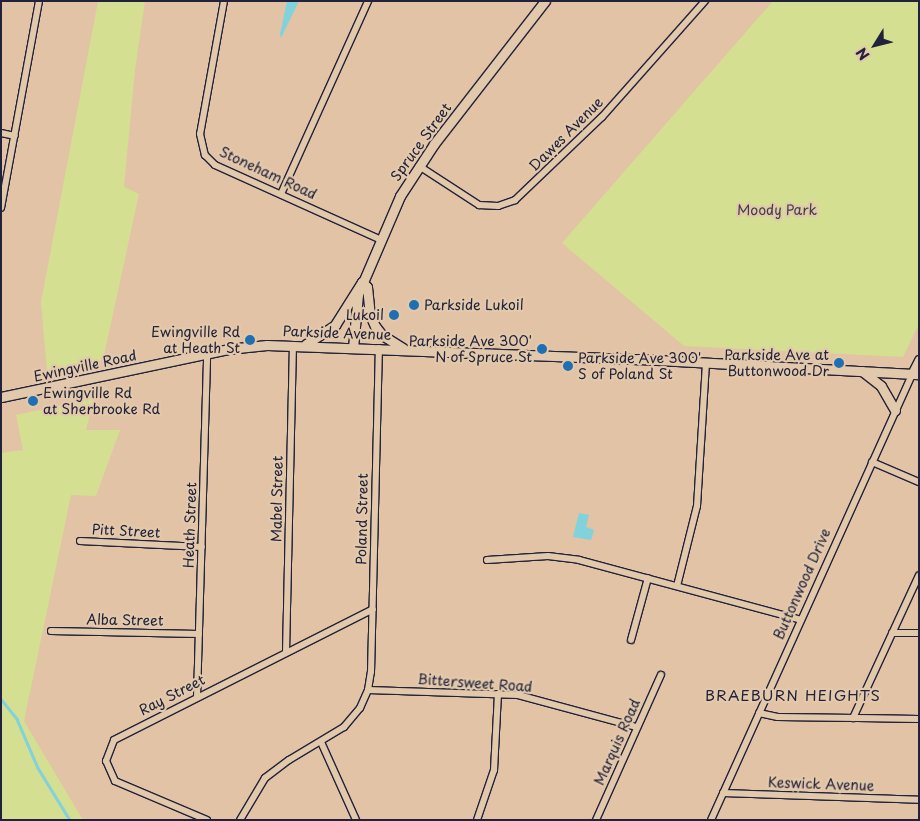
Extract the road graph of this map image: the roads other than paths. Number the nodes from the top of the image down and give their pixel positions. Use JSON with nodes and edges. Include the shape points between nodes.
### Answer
{"nodes":[{"id":1,"x":39,"y":1,"type":"edge"},
{"id":2,"x":224,"y":1,"type":"edge"},
{"id":3,"x":368,"y":1,"type":"edge"},
{"id":4,"x":545,"y":1,"type":"edge"},
{"id":5,"x":705,"y":1,"type":"edge"},
{"id":6,"x":1,"y":133,"type":"edge"},
{"id":7,"x":15,"y":136,"type":"junction"},
{"id":8,"x":419,"y":166,"type":"junction"},
{"id":9,"x":281,"y":194,"type":"junction"},
{"id":10,"x":1,"y":208,"type":"edge"},
{"id":11,"x":380,"y":238,"type":"junction"},
{"id":12,"x":362,"y":282,"type":"junction"},
{"id":13,"x":304,"y":345,"type":"junction"},
{"id":14,"x":293,"y":346,"type":"junction"},
{"id":15,"x":353,"y":348,"type":"junction"},
{"id":16,"x":379,"y":348,"type":"junction"},
{"id":17,"x":233,"y":349,"type":"joint"},
{"id":18,"x":406,"y":350,"type":"junction"},
{"id":19,"x":207,"y":354,"type":"junction"},
{"id":20,"x":919,"y":360,"type":"edge"},
{"id":21,"x":706,"y":363,"type":"junction"},
{"id":22,"x":862,"y":371,"type":"junction"},
{"id":23,"x":915,"y":374,"type":"edge"},
{"id":24,"x":1,"y":397,"type":"edge"},
{"id":25,"x":895,"y":410,"type":"junction"},
{"id":26,"x":872,"y":462,"type":"junction"},
{"id":27,"x":919,"y":482,"type":"edge"},
{"id":28,"x":80,"y":541,"type":"dead end"},
{"id":29,"x":202,"y":547,"type":"junction"},
{"id":30,"x":487,"y":560,"type":"dead end"},
{"id":31,"x":919,"y":575,"type":"edge"},
{"id":32,"x":648,"y":578,"type":"junction"},
{"id":33,"x":677,"y":586,"type":"junction"},
{"id":34,"x":373,"y":609,"type":"junction"},
{"id":35,"x":801,"y":620,"type":"junction"},
{"id":36,"x":51,"y":631,"type":"dead end"},
{"id":37,"x":892,"y":633,"type":"junction"},
{"id":38,"x":919,"y":633,"type":"edge"},
{"id":39,"x":199,"y":634,"type":"junction"},
{"id":40,"x":630,"y":640,"type":"dead end"},
{"id":41,"x":286,"y":652,"type":"junction"},
{"id":42,"x":660,"y":676,"type":"dead end"},
{"id":43,"x":368,"y":690,"type":"junction"},
{"id":44,"x":498,"y":694,"type":"junction"},
{"id":45,"x":197,"y":697,"type":"junction"},
{"id":46,"x":759,"y":713,"type":"junction"},
{"id":47,"x":853,"y":718,"type":"junction"},
{"id":48,"x":919,"y":719,"type":"edge"},
{"id":49,"x":637,"y":727,"type":"junction"},
{"id":50,"x":321,"y":742,"type":"junction"},
{"id":51,"x":723,"y":793,"type":"junction"},
{"id":52,"x":919,"y":800,"type":"edge"},
{"id":53,"x":207,"y":820,"type":"edge"},
{"id":54,"x":240,"y":820,"type":"edge"},
{"id":55,"x":356,"y":820,"type":"edge"},
{"id":56,"x":477,"y":820,"type":"edge"},
{"id":57,"x":596,"y":820,"type":"edge"},
{"id":58,"x":711,"y":820,"type":"edge"}],
"edges":[{"from":1,"to":7,"type":"street"},
{"from":2,"to":9,"type":"street","name":"Stoneham Road","via":[[200,134],[205,155],[215,165]]},
{"from":3,"to":9,"type":"street"},
{"from":4,"to":8,"type":"main road","name":"Spruce Street"},
{"from":5,"to":8,"type":"street","name":"Dawes Avenue","via":[[602,117],[515,200],[498,206],[479,204]]},
{"from":6,"to":7,"type":"street"},
{"from":7,"to":10,"type":"street"},
{"from":8,"to":11,"type":"main road","name":"Spruce Street"},
{"from":9,"to":11,"type":"street","name":"Stoneham Road"},
{"from":11,"to":12,"type":"main road","name":"Spruce Street"},
{"from":12,"to":13,"type":"main road","via":[[335,325],[319,339]]},
{"from":12,"to":15,"type":"main road","name":"Spruce Street","via":[[354,307]]},
{"from":12,"to":18,"type":"main road","via":[[367,287],[370,315],[375,326],[382,335]]},
{"from":13,"to":14,"type":"main road","name":"Parkside Avenue"},
{"from":13,"to":15,"type":"main road","name":"Parkside Avenue"},
{"from":14,"to":17,"type":"main road","name":"Parkside Avenue"},
{"from":14,"to":41,"type":"street","name":"Mabel Street"},
{"from":15,"to":16,"type":"main road","name":"Parkside Avenue"},
{"from":16,"to":18,"type":"main road","name":"Parkside Avenue"},
{"from":16,"to":34,"type":"street","name":"Poland Street"},
{"from":17,"to":19,"type":"main road","name":"Ewingville Road"},
{"from":18,"to":21,"type":"main road","name":"Parkside Avenue"},
{"from":19,"to":24,"type":"main road","name":"Ewingville Road"},
{"from":19,"to":29,"type":"street","name":"Heath Street"},
{"from":20,"to":23,"type":"main road","name":"Buttonwood Drive"},
{"from":21,"to":22,"type":"main road","name":"Parkside Avenue"},
{"from":21,"to":33,"type":"street","via":[[697,506]]},
{"from":22,"to":23,"type":"main road","name":"Parkside Avenue"},
{"from":22,"to":25,"type":"main road","via":[[881,386]]},
{"from":23,"to":25,"type":"street","name":"Buttonwood Drive"},
{"from":25,"to":26,"type":"street","name":"Buttonwood Drive"},
{"from":26,"to":27,"type":"street"},
{"from":26,"to":35,"type":"street","name":"Buttonwood Drive"},
{"from":28,"to":29,"type":"street","name":"Pitt Street"},
{"from":29,"to":39,"type":"street","name":"Heath Street"},
{"from":30,"to":32,"type":"street","via":[[564,557]]},
{"from":31,"to":37,"type":"street"},
{"from":32,"to":33,"type":"street"},
{"from":32,"to":40,"type":"street"},
{"from":33,"to":35,"type":"street"},
{"from":34,"to":41,"type":"street","name":"Ray Street"},
{"from":34,"to":43,"type":"street","name":"Poland Street"},
{"from":35,"to":46,"type":"street","name":"Buttonwood Drive"},
{"from":36,"to":39,"type":"street","name":"Alba Street"},
{"from":37,"to":38,"type":"street"},
{"from":37,"to":47,"type":"street"},
{"from":39,"to":45,"type":"street","name":"Heath Street"},
{"from":41,"to":45,"type":"street","name":"Ray Street"},
{"from":42,"to":49,"type":"street","name":"Marquis Road"},
{"from":43,"to":44,"type":"street","name":"Bittersweet Road"},
{"from":43,"to":50,"type":"street","via":[[353,717]]},
{"from":44,"to":49,"type":"street","name":"Bittersweet Road","via":[[536,698]]},
{"from":44,"to":56,"type":"street","via":[[494,770]]},
{"from":45,"to":53,"type":"street","name":"Ray Street","via":[[120,736],[110,747],[106,762],[110,775],[121,786]]},
{"from":46,"to":47,"type":"street","via":[[778,717]]},
{"from":46,"to":51,"type":"street","name":"Buttonwood Drive"},
{"from":47,"to":48,"type":"street"},
{"from":49,"to":57,"type":"street","name":"Marquis Road"},
{"from":50,"to":54,"type":"street","via":[[265,778]]},
{"from":50,"to":55,"type":"street"},
{"from":51,"to":52,"type":"street","name":"Keswick Avenue"},
{"from":51,"to":58,"type":"street","name":"Buttonwood Drive"}]}
